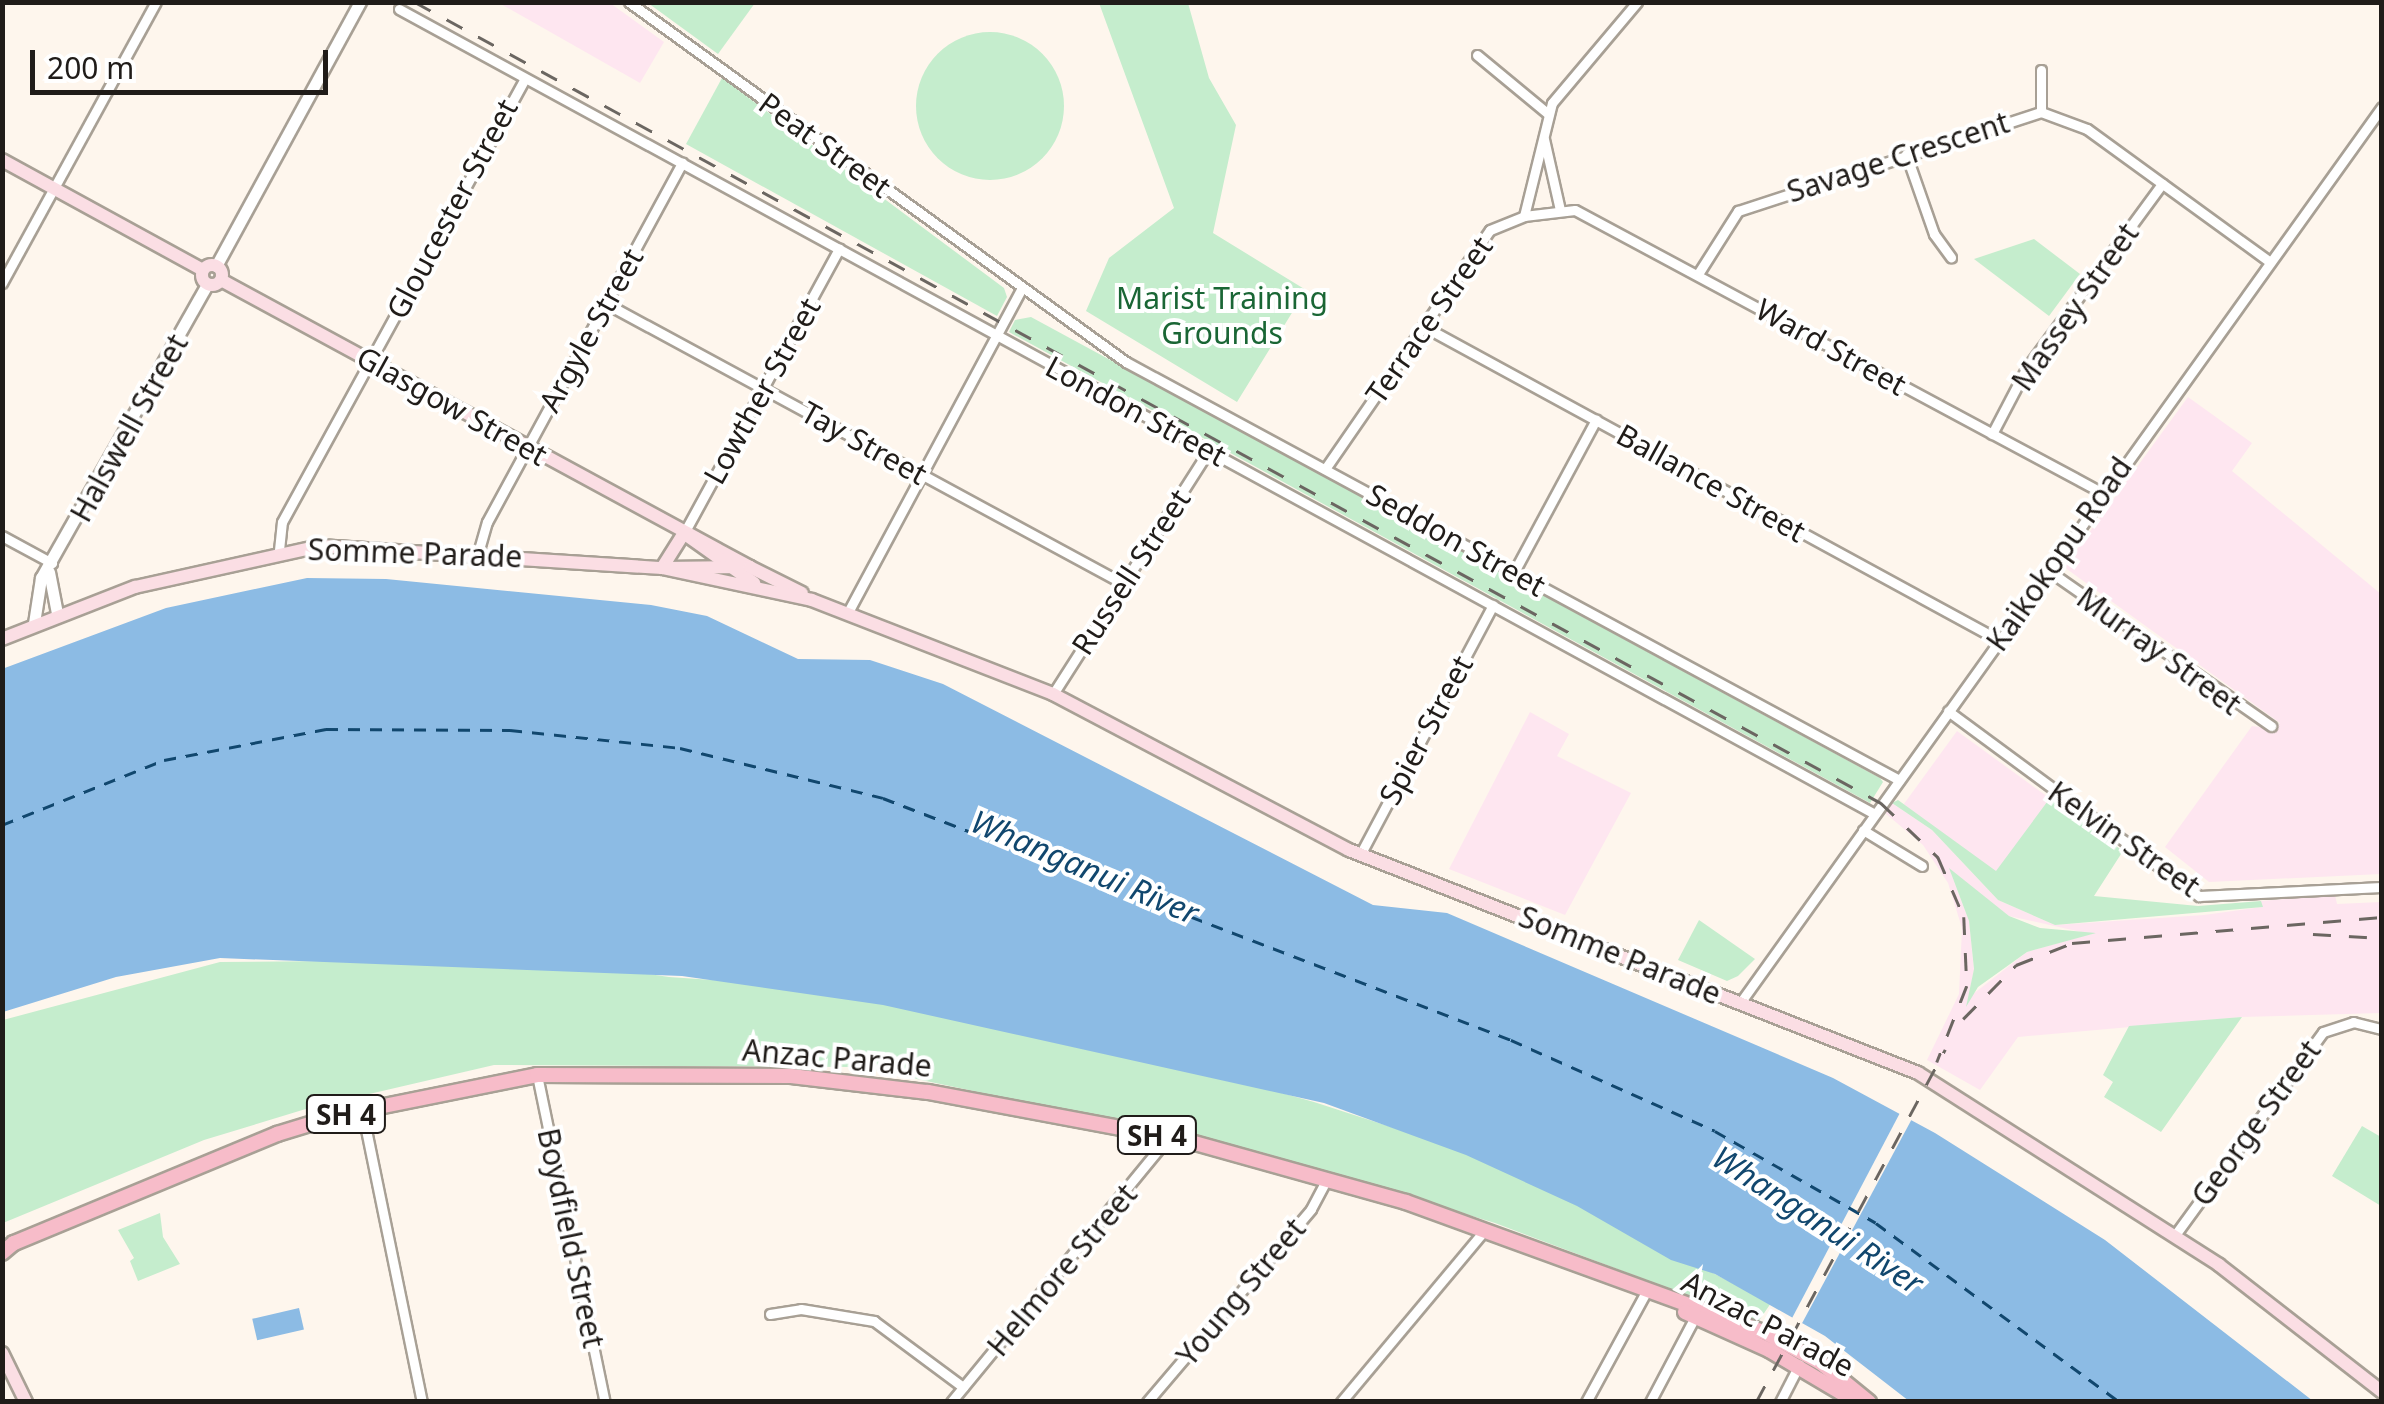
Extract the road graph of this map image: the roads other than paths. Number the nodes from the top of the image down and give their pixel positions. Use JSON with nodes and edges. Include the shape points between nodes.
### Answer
{"nodes":[{"id":1,"x":156,"y":2,"type":"edge"},
{"id":2,"x":360,"y":2,"type":"edge"},
{"id":3,"x":629,"y":2,"type":"edge"},
{"id":4,"x":1637,"y":2,"type":"edge"},
{"id":5,"x":399,"y":10,"type":"dead end"},
{"id":6,"x":1477,"y":55,"type":"dead end"},
{"id":7,"x":2041,"y":70,"type":"dead end"},
{"id":8,"x":523,"y":82,"type":"junction"},
{"id":9,"x":2382,"y":107,"type":"edge"},
{"id":10,"x":2041,"y":112,"type":"junction"},
{"id":11,"x":1547,"y":113,"type":"junction"},
{"id":12,"x":1543,"y":131,"type":"junction"},
{"id":13,"x":1906,"y":154,"type":"junction"},
{"id":14,"x":2,"y":160,"type":"edge"},
{"id":15,"x":682,"y":163,"type":"junction"},
{"id":16,"x":2162,"y":184,"type":"junction"},
{"id":17,"x":54,"y":189,"type":"junction"},
{"id":18,"x":1560,"y":210,"type":"junction"},
{"id":19,"x":1524,"y":216,"type":"junction"},
{"id":20,"x":839,"y":249,"type":"junction"},
{"id":21,"x":1951,"y":258,"type":"dead end"},
{"id":22,"x":2269,"y":260,"type":"junction"},
{"id":23,"x":1698,"y":274,"type":"junction"},
{"id":24,"x":212,"y":275,"type":"junction"},
{"id":25,"x":2,"y":283,"type":"edge"},
{"id":26,"x":1021,"y":289,"type":"junction"},
{"id":27,"x":605,"y":303,"type":"junction"},
{"id":28,"x":1423,"y":326,"type":"junction"},
{"id":29,"x":996,"y":335,"type":"junction"},
{"id":30,"x":370,"y":361,"type":"junction"},
{"id":31,"x":764,"y":388,"type":"junction"},
{"id":32,"x":1596,"y":420,"type":"junction"},
{"id":33,"x":1992,"y":434,"type":"junction"},
{"id":34,"x":528,"y":447,"type":"junction"},
{"id":35,"x":1210,"y":450,"type":"junction"},
{"id":36,"x":1325,"y":468,"type":"junction"},
{"id":37,"x":920,"y":474,"type":"junction"},
{"id":38,"x":2100,"y":492,"type":"junction"},
{"id":39,"x":684,"y":532,"type":"junction"},
{"id":40,"x":2,"y":536,"type":"edge"},
{"id":41,"x":280,"y":550,"type":"junction"},
{"id":42,"x":478,"y":553,"type":"junction"},
{"id":43,"x":720,"y":564,"type":"junction"},
{"id":44,"x":750,"y":567,"type":"junction"},
{"id":45,"x":52,"y":568,"type":"junction"},
{"id":46,"x":662,"y":568,"type":"junction"},
{"id":47,"x":2049,"y":571,"type":"junction"},
{"id":48,"x":1514,"y":572,"type":"junction"},
{"id":49,"x":1124,"y":584,"type":"junction"},
{"id":50,"x":762,"y":587,"type":"junction"},
{"id":51,"x":812,"y":600,"type":"junction"},
{"id":52,"x":1493,"y":605,"type":"junction"},
{"id":53,"x":56,"y":614,"type":"junction"},
{"id":54,"x":846,"y":614,"type":"junction"},
{"id":55,"x":34,"y":623,"type":"junction"},
{"id":56,"x":2,"y":639,"type":"edge"},
{"id":57,"x":1999,"y":640,"type":"junction"},
{"id":58,"x":1054,"y":694,"type":"junction"},
{"id":59,"x":1948,"y":711,"type":"junction"},
{"id":60,"x":2271,"y":726,"type":"dead end"},
{"id":61,"x":1899,"y":780,"type":"junction"},
{"id":62,"x":1875,"y":814,"type":"junction"},
{"id":63,"x":1863,"y":830,"type":"junction"},
{"id":64,"x":1360,"y":855,"type":"junction"},
{"id":65,"x":1922,"y":866,"type":"dead end"},
{"id":66,"x":2382,"y":887,"type":"edge"},
{"id":67,"x":1740,"y":1002,"type":"junction"},
{"id":68,"x":2382,"y":1028,"type":"edge"},
{"id":69,"x":537,"y":1075,"type":"junction"},
{"id":70,"x":362,"y":1110,"type":"junction"},
{"id":71,"x":1169,"y":1137,"type":"junction"},
{"id":72,"x":1328,"y":1178,"type":"junction"},
{"id":73,"x":1485,"y":1230,"type":"junction"},
{"id":74,"x":2174,"y":1236,"type":"junction"},
{"id":75,"x":6,"y":1246,"type":"edge"},
{"id":76,"x":1650,"y":1293,"type":"junction"},
{"id":77,"x":770,"y":1314,"type":"dead end"},
{"id":78,"x":1695,"y":1318,"type":"junction"},
{"id":79,"x":2,"y":1353,"type":"edge"},
{"id":80,"x":1799,"y":1366,"type":"junction"},
{"id":81,"x":963,"y":1388,"type":"junction"},
{"id":82,"x":2381,"y":1390,"type":"edge"},
{"id":83,"x":26,"y":1402,"type":"edge"},
{"id":84,"x":422,"y":1402,"type":"edge"},
{"id":85,"x":605,"y":1402,"type":"edge"},
{"id":86,"x":951,"y":1402,"type":"edge"},
{"id":87,"x":1147,"y":1402,"type":"edge"},
{"id":88,"x":1340,"y":1402,"type":"edge"},
{"id":89,"x":1586,"y":1402,"type":"edge"},
{"id":90,"x":1650,"y":1402,"type":"edge"},
{"id":91,"x":1780,"y":1402,"type":"edge"},
{"id":92,"x":1856,"y":1402,"type":"edge"},
{"id":93,"x":1869,"y":1402,"type":"edge"}],
"edges":[{"from":1,"to":17,"type":"street"},
{"from":2,"to":24,"type":"street","name":"Halswell Street"},
{"from":3,"to":26,"type":"street","name":"Peat Street"},
{"from":4,"to":11,"type":"street"},
{"from":5,"to":8,"type":"street","name":"London Street"},
{"from":6,"to":11,"type":"street"},
{"from":7,"to":10,"type":"street"},
{"from":8,"to":15,"type":"street","name":"London Street"},
{"from":8,"to":30,"type":"street","name":"Gloucester Street"},
{"from":9,"to":22,"type":"street","name":"Kaikokopu Road"},
{"from":10,"to":13,"type":"street","name":"Savage Crescent"},
{"from":10,"to":16,"type":"street","name":"Savage Crescent","via":[[2087,129]]},
{"from":11,"to":12,"type":"street"},
{"from":12,"to":18,"type":"street"},
{"from":12,"to":19,"type":"street"},
{"from":13,"to":21,"type":"street","via":[[1934,234]]},
{"from":13,"to":23,"type":"street","name":"Savage Crescent","via":[[1738,211]]},
{"from":14,"to":17,"type":"main road","name":"Glasgow Street"},
{"from":15,"to":20,"type":"street","name":"London Street"},
{"from":15,"to":27,"type":"street","name":"Argyle Street"},
{"from":16,"to":22,"type":"street","name":"Savage Crescent"},
{"from":16,"to":33,"type":"street","name":"Massey Street","via":[[2026,368]]},
{"from":17,"to":24,"type":"main road","name":"Glasgow Street"},
{"from":17,"to":25,"type":"street"},
{"from":18,"to":19,"type":"street","name":"Terrace Street"},
{"from":18,"to":23,"type":"street","name":"Ward Street","via":[[1587,213]]},
{"from":19,"to":28,"type":"street","name":"Terrace Street","via":[[1490,230]]},
{"from":20,"to":29,"type":"street","name":"London Street"},
{"from":20,"to":31,"type":"street","name":"Lowther Street"},
{"from":22,"to":38,"type":"street","name":"Kaikokopu Road"},
{"from":23,"to":33,"type":"street","name":"Ward Street"},
{"from":24,"to":30,"type":"main road","name":"Glasgow Street"},
{"from":24,"to":45,"type":"street","name":"Halswell Street"},
{"from":26,"to":29,"type":"street"},
{"from":26,"to":36,"type":"street","name":"Seddon Street","via":[[1126,362]]},
{"from":27,"to":31,"type":"street","name":"Tay Street"},
{"from":27,"to":34,"type":"street","name":"Argyle Street"},
{"from":28,"to":32,"type":"street","name":"Ballance Street"},
{"from":28,"to":36,"type":"street","name":"Terrace Street"},
{"from":29,"to":35,"type":"street","name":"London Street"},
{"from":29,"to":37,"type":"street"},
{"from":30,"to":34,"type":"main road","name":"Glasgow Street"},
{"from":30,"to":41,"type":"street","name":"Gloucester Street","via":[[282,522]]},
{"from":31,"to":37,"type":"street","name":"Tay Street"},
{"from":31,"to":39,"type":"street","name":"Lowther Street"},
{"from":32,"to":48,"type":"street"},
{"from":32,"to":57,"type":"street","name":"Ballance Street"},
{"from":33,"to":38,"type":"street","name":"Ward Street"},
{"from":34,"to":39,"type":"main road","name":"Glasgow Street"},
{"from":34,"to":42,"type":"street","name":"Argyle Street","via":[[481,532]]},
{"from":35,"to":49,"type":"street","name":"Russell Street"},
{"from":35,"to":52,"type":"street","name":"London Street"},
{"from":36,"to":48,"type":"street","name":"Seddon Street"},
{"from":37,"to":49,"type":"street","name":"Tay Street"},
{"from":37,"to":54,"type":"street"},
{"from":38,"to":47,"type":"street","name":"Kaikokopu Road"},
{"from":39,"to":43,"type":"main road","name":"Glasgow Street"},
{"from":39,"to":44,"type":"main road","name":"Glasgow Street"},
{"from":39,"to":46,"type":"main road"},
{"from":40,"to":45,"type":"street"},
{"from":41,"to":42,"type":"main road","name":"Somme Parade"},
{"from":41,"to":53,"type":"main road","name":"Somme Parade"},
{"from":42,"to":46,"type":"main road","name":"Somme Parade"},
{"from":43,"to":44,"type":"main road","name":"Somme Parade"},
{"from":43,"to":46,"type":"main road","name":"Somme Parade"},
{"from":43,"to":50,"type":"main road","name":"Glasgow Street"},
{"from":44,"to":51,"type":"main road","name":"Somme Parade"},
{"from":45,"to":53,"type":"street"},
{"from":45,"to":55,"type":"street","name":"Halswell Street","via":[[35,594]]},
{"from":46,"to":50,"type":"main road","name":"Somme Parade"},
{"from":47,"to":57,"type":"street","name":"Kaikokopu Road"},
{"from":47,"to":60,"type":"street","name":"Murray Street"},
{"from":48,"to":61,"type":"street","name":"Seddon Street"},
{"from":49,"to":58,"type":"street","name":"Russell Street"},
{"from":50,"to":51,"type":"main road","name":"Somme Parade"},
{"from":51,"to":54,"type":"main road","name":"Somme Parade"},
{"from":52,"to":62,"type":"street","name":"London Street"},
{"from":52,"to":64,"type":"street","name":"Spier Street"},
{"from":53,"to":55,"type":"main road","name":"Somme Parade"},
{"from":54,"to":58,"type":"main road","name":"Somme Parade"},
{"from":55,"to":56,"type":"main road","name":"Somme Parade"},
{"from":57,"to":59,"type":"street","name":"Kaikokopu Road"},
{"from":58,"to":64,"type":"main road","name":"Somme Parade"},
{"from":59,"to":61,"type":"street","name":"Kaikokopu Road"},
{"from":59,"to":66,"type":"street","name":"Kelvin Street","via":[[2199,896]]},
{"from":61,"to":62,"type":"street","name":"Kaikokopu Road"},
{"from":62,"to":63,"type":"street","name":"Kaikokopu Road"},
{"from":63,"to":65,"type":"street"},
{"from":63,"to":67,"type":"street","name":"Kaikokopu Road"},
{"from":64,"to":67,"type":"main road","name":"Somme Parade"},
{"from":67,"to":74,"type":"main road","name":"Somme Parade","via":[[1927,1078]]},
{"from":68,"to":74,"type":"street","name":"George Street","via":[[2346,1023],[2318,1038]]},
{"from":69,"to":70,"type":"main road","name":"Anzac Parade","number":"SH 4"},
{"from":69,"to":71,"type":"main road","name":"Anzac Parade","number":"SH 4","via":[[869,1084]]},
{"from":69,"to":85,"type":"street","name":"Boydfield Street"},
{"from":70,"to":75,"type":"main road","name":"Anzac Parade","number":"SH 4","via":[[276,1134]]},
{"from":70,"to":84,"type":"street"},
{"from":71,"to":72,"type":"main road","name":"Anzac Parade","number":"SH 4"},
{"from":71,"to":81,"type":"street","name":"Helmore Street"},
{"from":72,"to":73,"type":"main road","name":"Anzac Parade","number":"SH 4"},
{"from":72,"to":87,"type":"street","name":"Young Street","via":[[1312,1208]]},
{"from":73,"to":76,"type":"main road","name":"Anzac Parade","number":"SH 4"},
{"from":73,"to":88,"type":"street"},
{"from":74,"to":82,"type":"main road","name":"Somme Parade"},
{"from":76,"to":78,"type":"main road","name":"Anzac Parade","number":"SH 4"},
{"from":76,"to":89,"type":"street"},
{"from":76,"to":93,"type":"main road","name":"Anzac Parade","number":"SH 4","via":[[1784,1342]]},
{"from":77,"to":81,"type":"street","via":[[801,1309],[874,1321]]},
{"from":78,"to":80,"type":"main road","name":"Anzac Parade","number":"SH 4"},
{"from":78,"to":90,"type":"street"},
{"from":79,"to":83,"type":"main road"},
{"from":80,"to":91,"type":"street"},
{"from":80,"to":92,"type":"main road","name":"Anzac Parade","number":"SH 4"},
{"from":81,"to":86,"type":"street","name":"Helmore Street"}]}
